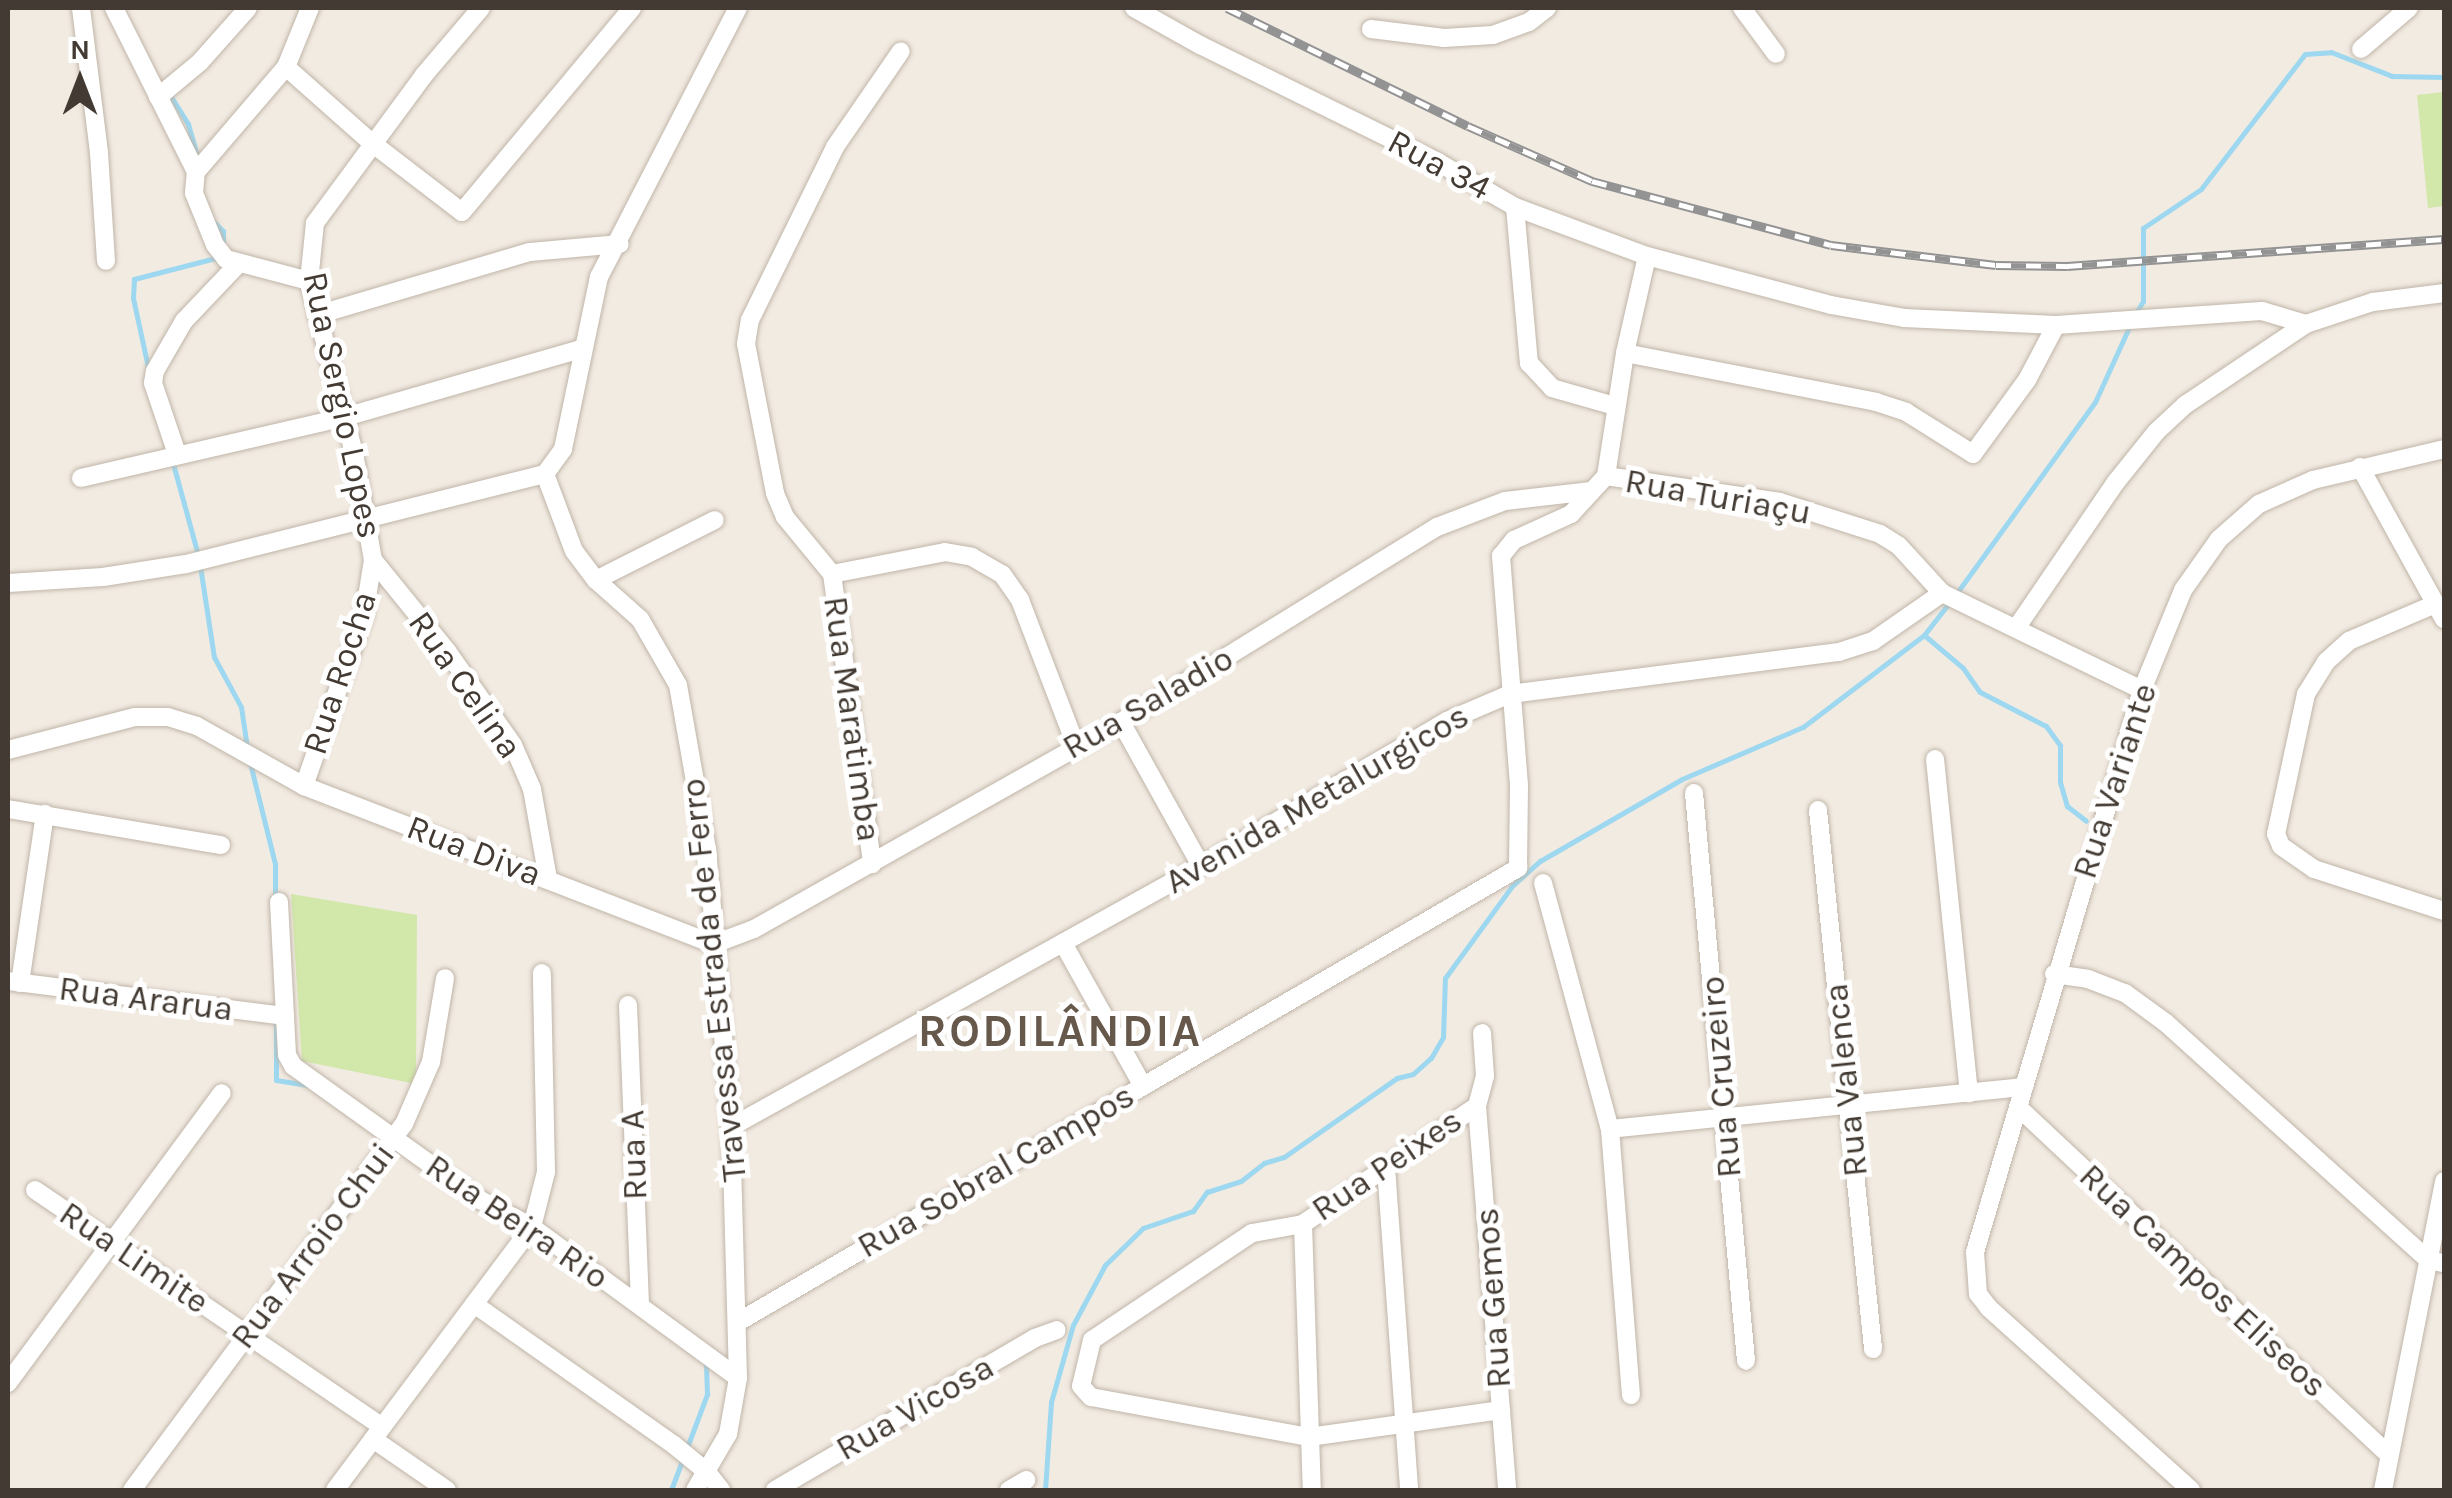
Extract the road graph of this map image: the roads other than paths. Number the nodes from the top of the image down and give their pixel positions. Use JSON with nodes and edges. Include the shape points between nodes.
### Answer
{"nodes":[{"id":1,"x":81,"y":8,"type":"edge"},
{"id":2,"x":114,"y":8,"type":"edge"},
{"id":3,"x":248,"y":8,"type":"edge"},
{"id":4,"x":310,"y":8,"type":"edge"},
{"id":5,"x":480,"y":8,"type":"edge"},
{"id":6,"x":632,"y":8,"type":"edge"},
{"id":7,"x":738,"y":8,"type":"edge"},
{"id":8,"x":1134,"y":8,"type":"edge"},
{"id":9,"x":1547,"y":8,"type":"edge"},
{"id":10,"x":1742,"y":8,"type":"edge"},
{"id":11,"x":2409,"y":8,"type":"edge"},
{"id":12,"x":1372,"y":29,"type":"dead end"},
{"id":13,"x":2362,"y":49,"type":"dead end"},
{"id":14,"x":901,"y":51,"type":"dead end"},
{"id":15,"x":1776,"y":54,"type":"dead end"},
{"id":16,"x":286,"y":67,"type":"junction"},
{"id":17,"x":158,"y":97,"type":"junction"},
{"id":18,"x":372,"y":143,"type":"junction"},
{"id":19,"x":196,"y":172,"type":"junction"},
{"id":20,"x":1516,"y":207,"type":"junction"},
{"id":21,"x":620,"y":244,"type":"junction"},
{"id":22,"x":1647,"y":256,"type":"junction"},
{"id":23,"x":106,"y":262,"type":"dead end"},
{"id":24,"x":238,"y":264,"type":"junction"},
{"id":25,"x":309,"y":281,"type":"junction"},
{"id":26,"x":2444,"y":292,"type":"edge"},
{"id":27,"x":317,"y":315,"type":"junction"},
{"id":28,"x":2306,"y":324,"type":"junction"},
{"id":29,"x":2056,"y":326,"type":"junction"},
{"id":30,"x":581,"y":349,"type":"junction"},
{"id":31,"x":1625,"y":353,"type":"junction"},
{"id":32,"x":1615,"y":406,"type":"junction"},
{"id":33,"x":345,"y":416,"type":"junction"},
{"id":34,"x":2444,"y":449,"type":"edge"},
{"id":35,"x":170,"y":456,"type":"junction"},
{"id":36,"x":2360,"y":468,"type":"junction"},
{"id":37,"x":545,"y":474,"type":"junction"},
{"id":38,"x":1606,"y":476,"type":"junction"},
{"id":39,"x":81,"y":478,"type":"dead end"},
{"id":40,"x":1591,"y":491,"type":"junction"},
{"id":41,"x":368,"y":518,"type":"junction"},
{"id":42,"x":715,"y":520,"type":"dead end"},
{"id":43,"x":373,"y":560,"type":"junction"},
{"id":44,"x":832,"y":574,"type":"junction"},
{"id":45,"x":596,"y":580,"type":"junction"},
{"id":46,"x":8,"y":584,"type":"edge"},
{"id":47,"x":1944,"y":593,"type":"junction"},
{"id":48,"x":2439,"y":612,"type":"edge"},
{"id":49,"x":2017,"y":627,"type":"junction"},
{"id":50,"x":2142,"y":690,"type":"junction"},
{"id":51,"x":1510,"y":694,"type":"junction"},
{"id":52,"x":1121,"y":722,"type":"junction"},
{"id":53,"x":1076,"y":746,"type":"junction"},
{"id":54,"x":8,"y":750,"type":"edge"},
{"id":55,"x":1935,"y":758,"type":"dead end"},
{"id":56,"x":304,"y":786,"type":"junction"},
{"id":57,"x":1694,"y":792,"type":"dead end"},
{"id":58,"x":8,"y":809,"type":"edge"},
{"id":59,"x":1818,"y":810,"type":"dead end"},
{"id":60,"x":45,"y":814,"type":"junction"},
{"id":61,"x":221,"y":846,"type":"dead end"},
{"id":62,"x":872,"y":864,"type":"junction"},
{"id":63,"x":1201,"y":866,"type":"junction"},
{"id":64,"x":548,"y":879,"type":"junction"},
{"id":65,"x":1543,"y":883,"type":"dead end"},
{"id":66,"x":279,"y":902,"type":"dead end"},
{"id":67,"x":2444,"y":911,"type":"edge"},
{"id":68,"x":1063,"y":943,"type":"junction"},
{"id":69,"x":714,"y":944,"type":"junction"},
{"id":70,"x":542,"y":972,"type":"dead end"},
{"id":71,"x":2054,"y":974,"type":"junction"},
{"id":72,"x":445,"y":978,"type":"dead end"},
{"id":73,"x":14,"y":982,"type":"edge"},
{"id":74,"x":628,"y":1006,"type":"dead end"},
{"id":75,"x":285,"y":1016,"type":"junction"},
{"id":76,"x":1482,"y":1033,"type":"dead end"},
{"id":77,"x":1143,"y":1086,"type":"junction"},
{"id":78,"x":2023,"y":1087,"type":"junction"},
{"id":79,"x":1968,"y":1092,"type":"junction"},
{"id":80,"x":222,"y":1093,"type":"dead end"},
{"id":81,"x":1849,"y":1105,"type":"junction"},
{"id":82,"x":1477,"y":1106,"type":"junction"},
{"id":83,"x":2018,"y":1107,"type":"junction"},
{"id":84,"x":1724,"y":1118,"type":"junction"},
{"id":85,"x":731,"y":1127,"type":"junction"},
{"id":86,"x":1610,"y":1130,"type":"junction"},
{"id":87,"x":395,"y":1139,"type":"junction"},
{"id":88,"x":1386,"y":1168,"type":"junction"},
{"id":89,"x":2444,"y":1182,"type":"edge"},
{"id":90,"x":35,"y":1190,"type":"dead end"},
{"id":91,"x":1303,"y":1224,"type":"junction"},
{"id":92,"x":528,"y":1232,"type":"junction"},
{"id":93,"x":114,"y":1244,"type":"junction"},
{"id":94,"x":2436,"y":1262,"type":"edge"},
{"id":95,"x":474,"y":1304,"type":"junction"},
{"id":96,"x":640,"y":1305,"type":"junction"},
{"id":97,"x":738,"y":1322,"type":"junction"},
{"id":98,"x":1057,"y":1330,"type":"dead end"},
{"id":99,"x":246,"y":1334,"type":"junction"},
{"id":100,"x":1872,"y":1349,"type":"dead end"},
{"id":101,"x":1746,"y":1361,"type":"dead end"},
{"id":102,"x":738,"y":1378,"type":"junction"},
{"id":103,"x":8,"y":1382,"type":"edge"},
{"id":104,"x":1632,"y":1395,"type":"dead end"},
{"id":105,"x":1501,"y":1410,"type":"junction"},
{"id":106,"x":1406,"y":1421,"type":"junction"},
{"id":107,"x":378,"y":1433,"type":"junction"},
{"id":108,"x":1309,"y":1436,"type":"junction"},
{"id":109,"x":2389,"y":1455,"type":"junction"},
{"id":110,"x":704,"y":1469,"type":"junction"},
{"id":111,"x":1026,"y":1480,"type":"dead end"},
{"id":112,"x":132,"y":1490,"type":"edge"},
{"id":113,"x":335,"y":1490,"type":"edge"},
{"id":114,"x":447,"y":1490,"type":"edge"},
{"id":115,"x":695,"y":1490,"type":"edge"},
{"id":116,"x":721,"y":1490,"type":"edge"},
{"id":117,"x":775,"y":1490,"type":"edge"},
{"id":118,"x":1009,"y":1490,"type":"edge"},
{"id":119,"x":1312,"y":1490,"type":"edge"},
{"id":120,"x":1409,"y":1490,"type":"edge"},
{"id":121,"x":1507,"y":1490,"type":"edge"},
{"id":122,"x":2192,"y":1490,"type":"edge"},
{"id":123,"x":2383,"y":1490,"type":"edge"}],
"edges":[{"from":1,"to":23,"type":"street"},
{"from":2,"to":17,"type":"street"},
{"from":3,"to":17,"type":"street"},
{"from":4,"to":16,"type":"street"},
{"from":5,"to":18,"type":"street","name":"Rua Sergio Lopes"},
{"from":6,"to":18,"type":"street","via":[[462,212]]},
{"from":7,"to":21,"type":"street"},
{"from":8,"to":20,"type":"street","name":"Rua 34"},
{"from":9,"to":12,"type":"street","via":[[1493,35],[1444,38]]},
{"from":10,"to":15,"type":"street"},
{"from":11,"to":13,"type":"street"},
{"from":14,"to":44,"type":"street","via":[[835,147],[750,320],[746,344],[775,493],[785,517]]},
{"from":16,"to":18,"type":"street"},
{"from":16,"to":19,"type":"street"},
{"from":17,"to":19,"type":"street"},
{"from":18,"to":25,"type":"street","name":"Rua Sergio Lopes","via":[[317,216]]},
{"from":19,"to":24,"type":"street","via":[[194,193],[215,246]]},
{"from":20,"to":22,"type":"street"},
{"from":20,"to":32,"type":"street","name":"Rua 34","via":[[1529,364],[1552,388]]},
{"from":21,"to":27,"type":"street","via":[[530,252]]},
{"from":21,"to":30,"type":"street","via":[[599,278]]},
{"from":22,"to":29,"type":"street","via":[[1832,306],[1904,318]]},
{"from":22,"to":31,"type":"street"},
{"from":24,"to":25,"type":"street"},
{"from":24,"to":35,"type":"street","via":[[184,321],[155,371]]},
{"from":25,"to":27,"type":"street","name":"Rua Sergio Lopes"},
{"from":26,"to":28,"type":"street","via":[[2373,302]]},
{"from":27,"to":33,"type":"street","name":"Rua Sergio Lopes"},
{"from":28,"to":29,"type":"street","via":[[2262,311]]},
{"from":28,"to":49,"type":"street","via":[[2156,432]]},
{"from":29,"to":31,"type":"street","via":[[2027,380],[1973,454],[1906,412],[1876,402]]},
{"from":30,"to":33,"type":"street"},
{"from":30,"to":37,"type":"street","via":[[563,449]]},
{"from":31,"to":32,"type":"street"},
{"from":32,"to":38,"type":"street"},
{"from":33,"to":35,"type":"street"},
{"from":33,"to":41,"type":"street","name":"Rua Sergio Lopes"},
{"from":34,"to":36,"type":"street","name":"Rua Variante"},
{"from":35,"to":39,"type":"street"},
{"from":36,"to":48,"type":"street"},
{"from":36,"to":50,"type":"street","name":"Rua Variante","via":[[2259,504],[2219,539],[2184,590]]},
{"from":37,"to":41,"type":"street"},
{"from":37,"to":45,"type":"street","name":"Travessa Estrada de Ferro","via":[[574,551]]},
{"from":38,"to":40,"type":"street"},
{"from":38,"to":47,"type":"street","name":"Rua Turiaçu","via":[[1780,502],[1880,534]]},
{"from":40,"to":51,"type":"street","via":[[1571,514],[1514,540],[1501,556]]},
{"from":40,"to":52,"type":"street","name":"Rua Saladio","via":[[1505,501],[1438,528]]},
{"from":41,"to":43,"type":"street","name":"Rua Sergio Lopes"},
{"from":41,"to":46,"type":"street","via":[[186,564]]},
{"from":42,"to":45,"type":"street"},
{"from":43,"to":56,"type":"street","name":"Rua Rocha","via":[[364,616]]},
{"from":43,"to":64,"type":"street","name":"Rua Celina","via":[[513,745],[532,789]]},
{"from":44,"to":53,"type":"street","via":[[944,552],[972,557],[1002,574],[1020,600]]},
{"from":44,"to":62,"type":"street","name":"Rua Maratimba"},
{"from":45,"to":69,"type":"street","name":"Travessa Estrada de Ferro","via":[[640,619],[678,685],[707,849]]},
{"from":47,"to":49,"type":"street","name":"Rua Turiaçu"},
{"from":47,"to":51,"type":"street","name":"Avenida Metalurgicos","via":[[1873,641],[1839,652]]},
{"from":48,"to":67,"type":"street","via":[[2350,641],[2326,662],[2306,694],[2276,834],[2281,846],[2314,870]]},
{"from":49,"to":50,"type":"street","name":"Rua Turiaçu"},
{"from":50,"to":71,"type":"street","name":"Rua Variante"},
{"from":51,"to":63,"type":"street","name":"Avenida Metalurgicos","via":[[1447,721]]},
{"from":51,"to":77,"type":"street","name":"Rua Sobral Campos","via":[[1520,785],[1518,868]]},
{"from":52,"to":53,"type":"street","name":"Rua Saladio"},
{"from":52,"to":63,"type":"street"},
{"from":53,"to":62,"type":"street","name":"Rua Saladio"},
{"from":54,"to":56,"type":"street","name":"Rua Diva","via":[[135,717],[168,717]]},
{"from":55,"to":79,"type":"street"},
{"from":56,"to":64,"type":"street","name":"Rua Diva"},
{"from":57,"to":84,"type":"street","name":"Rua Cruzeiro"},
{"from":58,"to":60,"type":"street"},
{"from":59,"to":81,"type":"street","name":"Rua Valenca"},
{"from":60,"to":61,"type":"street"},
{"from":60,"to":73,"type":"street"},
{"from":62,"to":69,"type":"street","name":"Rua Saladio","via":[[754,930]]},
{"from":63,"to":68,"type":"street","name":"Avenida Metalurgicos"},
{"from":64,"to":69,"type":"street","name":"Rua Diva"},
{"from":65,"to":86,"type":"street"},
{"from":66,"to":75,"type":"street","name":"Rua Beira Rio"},
{"from":68,"to":77,"type":"street"},
{"from":68,"to":85,"type":"street","name":"Avenida Metalurgicos"},
{"from":69,"to":85,"type":"street","name":"Travessa Estrada de Ferro"},
{"from":70,"to":92,"type":"street","via":[[546,1172]]},
{"from":71,"to":78,"type":"street","name":"Rua Variante"},
{"from":71,"to":94,"type":"street","via":[[2125,993],[2166,1023]]},
{"from":72,"to":87,"type":"street","name":"Rua Arroio Chui","via":[[432,1062]]},
{"from":73,"to":75,"type":"street","name":"Rua Ararua"},
{"from":74,"to":96,"type":"street","name":"Rua A"},
{"from":75,"to":87,"type":"street","name":"Rua Beira Rio","via":[[293,1066]]},
{"from":76,"to":82,"type":"street","name":"Rua Gemos","via":[[1485,1076]]},
{"from":77,"to":97,"type":"street","name":"Rua Sobral Campos"},
{"from":78,"to":79,"type":"street"},
{"from":78,"to":83,"type":"street","name":"Rua Variante"},
{"from":79,"to":81,"type":"street"},
{"from":80,"to":93,"type":"street"},
{"from":81,"to":84,"type":"street"},
{"from":81,"to":100,"type":"street","name":"Rua Valenca"},
{"from":82,"to":88,"type":"street","name":"Rua Peixes"},
{"from":82,"to":105,"type":"street","name":"Rua Gemos"},
{"from":83,"to":109,"type":"street","name":"Rua Campos Eliseos"},
{"from":83,"to":122,"type":"street","name":"Rua Variante","via":[[1973,1273],[1978,1294]]},
{"from":84,"to":86,"type":"street"},
{"from":84,"to":101,"type":"street","name":"Rua Cruzeiro"},
{"from":85,"to":97,"type":"street","name":"Travessa Estrada de Ferro"},
{"from":86,"to":104,"type":"street"},
{"from":87,"to":92,"type":"street","name":"Rua Beira Rio"},
{"from":87,"to":99,"type":"street","name":"Rua Arroio Chui"},
{"from":88,"to":91,"type":"street","name":"Rua Peixes"},
{"from":88,"to":106,"type":"street"},
{"from":89,"to":94,"type":"street"},
{"from":90,"to":93,"type":"street","name":"Rua Limite"},
{"from":91,"to":108,"type":"street"},
{"from":91,"to":108,"type":"street","name":"Rua Peixes","via":[[1252,1232],[1092,1340],[1081,1386],[1090,1397]]},
{"from":92,"to":95,"type":"street"},
{"from":92,"to":96,"type":"street","name":"Rua Beira Rio"},
{"from":93,"to":99,"type":"street","name":"Rua Limite"},
{"from":93,"to":103,"type":"street"},
{"from":94,"to":109,"type":"street"},
{"from":95,"to":107,"type":"street"},
{"from":95,"to":110,"type":"street"},
{"from":96,"to":102,"type":"street","name":"Rua Beira Rio"},
{"from":97,"to":102,"type":"street","name":"Travessa Estrada de Ferro"},
{"from":98,"to":117,"type":"street","name":"Rua Vicosa"},
{"from":99,"to":107,"type":"street","name":"Rua Limite"},
{"from":99,"to":112,"type":"street","name":"Rua Arroio Chui"},
{"from":102,"to":110,"type":"street","name":"Travessa Estrada de Ferro","via":[[728,1434]]},
{"from":105,"to":106,"type":"street"},
{"from":105,"to":121,"type":"street","name":"Rua Gemos"},
{"from":106,"to":108,"type":"street"},
{"from":106,"to":120,"type":"street"},
{"from":107,"to":113,"type":"street"},
{"from":107,"to":114,"type":"street","name":"Rua Limite"},
{"from":108,"to":119,"type":"street"},
{"from":109,"to":123,"type":"street"},
{"from":110,"to":115,"type":"street","name":"Travessa Estrada de Ferro"},
{"from":110,"to":116,"type":"street"},
{"from":111,"to":118,"type":"street"}]}
